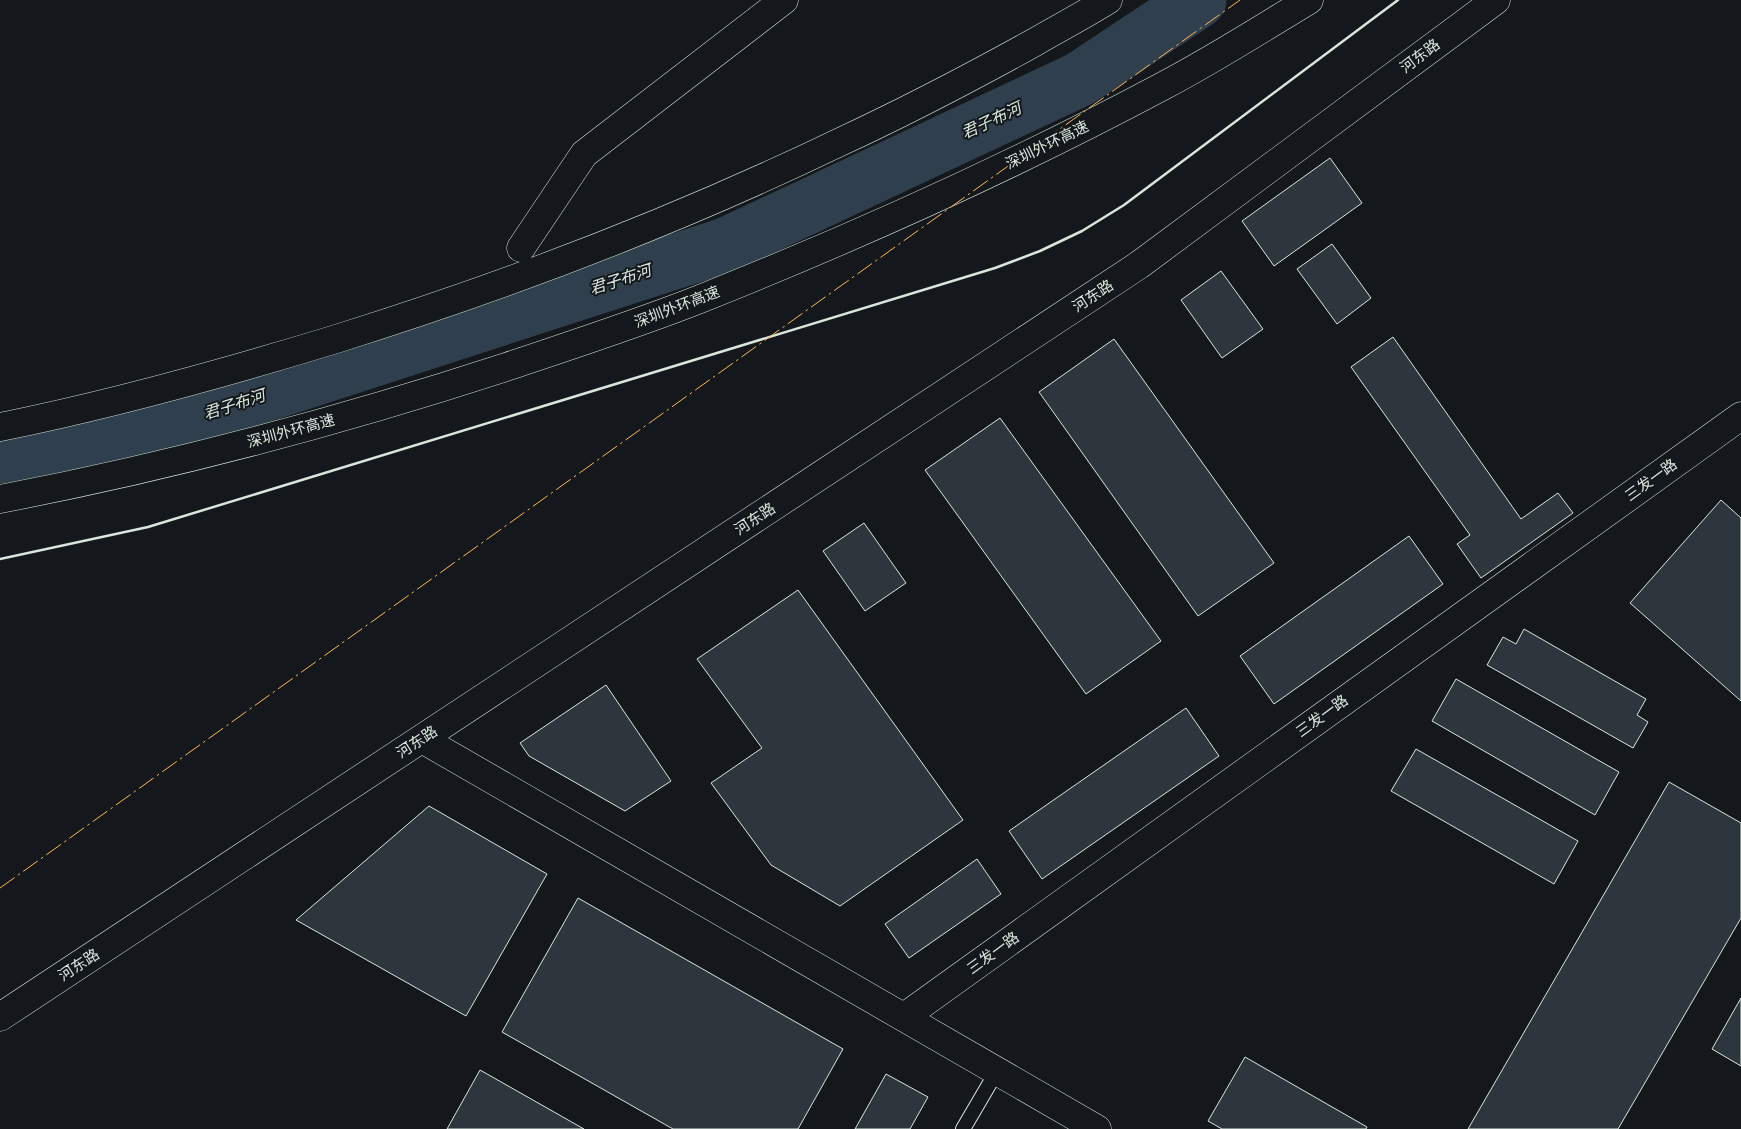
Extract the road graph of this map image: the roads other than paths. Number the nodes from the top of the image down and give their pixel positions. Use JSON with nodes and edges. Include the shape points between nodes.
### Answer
{"nodes":[{"id":1,"x":784,"y":0,"type":"edge"},
{"id":2,"x":1108,"y":0,"type":"edge"},
{"id":3,"x":1309,"y":0,"type":"edge"},
{"id":4,"x":1496,"y":0,"type":"edge"},
{"id":5,"x":522,"y":248,"type":"dead end"},
{"id":6,"x":1741,"y":416,"type":"edge"},
{"id":7,"x":0,"y":427,"type":"edge"},
{"id":8,"x":0,"y":499,"type":"edge"},
{"id":9,"x":422,"y":739,"type":"junction"},
{"id":10,"x":0,"y":1017,"type":"edge"},
{"id":11,"x":904,"y":1017,"type":"junction"},
{"id":12,"x":996,"y":1071,"type":"junction"},
{"id":13,"x":963,"y":1129,"type":"edge"},
{"id":14,"x":1096,"y":1129,"type":"edge"}],
"edges":[{"from":1,"to":5,"type":"main road","via":[[584,154]]},
{"from":2,"to":7,"type":"main road","via":[[883,122],[755,182],[544,270],[426,311],[184,384]]},
{"from":3,"to":8,"type":"main road","name":"深圳外环高速","via":[[1167,84],[1052,144],[937,198],[698,300],[486,374],[326,422],[201,456]]},
{"from":4,"to":9,"type":"main road","name":"河东路","via":[[1139,265]]},
{"from":6,"to":11,"type":"main road","name":"三发一路"},
{"from":9,"to":10,"type":"main road","name":"河东路"},
{"from":9,"to":11,"type":"main road"},
{"from":11,"to":12,"type":"main road"},
{"from":12,"to":13,"type":"lane"},
{"from":12,"to":14,"type":"main road"}]}
